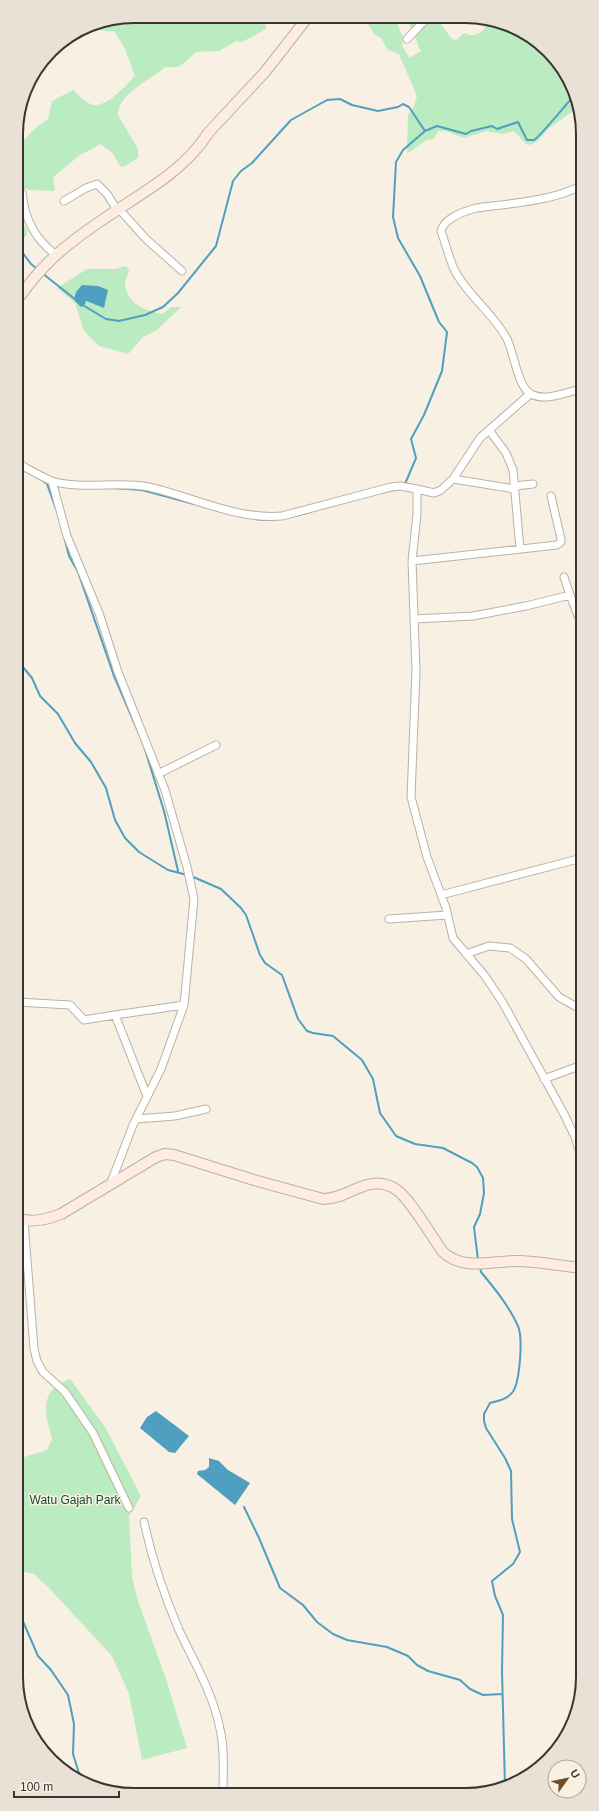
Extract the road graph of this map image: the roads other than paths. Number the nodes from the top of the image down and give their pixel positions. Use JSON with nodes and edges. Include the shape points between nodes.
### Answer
{"nodes":[{"id":1,"x":303,"y":23,"type":"edge"},
{"id":2,"x":422,"y":23,"type":"edge"},
{"id":3,"x":407,"y":39,"type":"dead end"},
{"id":4,"x":576,"y":188,"type":"edge"},
{"id":5,"x":64,"y":201,"type":"dead end"},
{"id":6,"x":23,"y":203,"type":"edge"},
{"id":7,"x":118,"y":210,"type":"junction"},
{"id":8,"x":56,"y":255,"type":"junction"},
{"id":9,"x":182,"y":271,"type":"dead end"},
{"id":10,"x":23,"y":292,"type":"edge"},
{"id":11,"x":576,"y":390,"type":"edge"},
{"id":12,"x":530,"y":394,"type":"junction"},
{"id":13,"x":489,"y":430,"type":"junction"},
{"id":14,"x":23,"y":466,"type":"edge"},
{"id":15,"x":453,"y":479,"type":"junction"},
{"id":16,"x":52,"y":481,"type":"junction"},
{"id":17,"x":533,"y":484,"type":"dead end"},
{"id":18,"x":515,"y":488,"type":"junction"},
{"id":19,"x":416,"y":489,"type":"junction"},
{"id":20,"x":551,"y":496,"type":"dead end"},
{"id":21,"x":520,"y":549,"type":"junction"},
{"id":22,"x":412,"y":561,"type":"junction"},
{"id":23,"x":564,"y":577,"type":"dead end"},
{"id":24,"x":570,"y":596,"type":"junction"},
{"id":25,"x":576,"y":611,"type":"edge"},
{"id":26,"x":414,"y":619,"type":"junction"},
{"id":27,"x":216,"y":745,"type":"dead end"},
{"id":28,"x":158,"y":774,"type":"junction"},
{"id":29,"x":576,"y":860,"type":"edge"},
{"id":30,"x":441,"y":895,"type":"junction"},
{"id":31,"x":447,"y":914,"type":"junction"},
{"id":32,"x":389,"y":920,"type":"dead end"},
{"id":33,"x":466,"y":954,"type":"junction"},
{"id":34,"x":23,"y":1002,"type":"edge"},
{"id":35,"x":184,"y":1005,"type":"junction"},
{"id":36,"x":576,"y":1007,"type":"edge"},
{"id":37,"x":115,"y":1015,"type":"junction"},
{"id":38,"x":576,"y":1067,"type":"edge"},
{"id":39,"x":544,"y":1079,"type":"junction"},
{"id":40,"x":147,"y":1096,"type":"junction"},
{"id":41,"x":206,"y":1109,"type":"dead end"},
{"id":42,"x":136,"y":1119,"type":"junction"},
{"id":43,"x":576,"y":1143,"type":"edge"},
{"id":44,"x":110,"y":1185,"type":"junction"},
{"id":45,"x":23,"y":1220,"type":"edge"},
{"id":46,"x":23,"y":1240,"type":"edge"},
{"id":47,"x":576,"y":1267,"type":"edge"},
{"id":48,"x":129,"y":1508,"type":"dead end"},
{"id":49,"x":144,"y":1522,"type":"dead end"},
{"id":50,"x":223,"y":1788,"type":"edge"}],
"edges":[{"from":1,"to":7,"type":"main road","via":[[265,72],[181,166]]},
{"from":2,"to":3,"type":"street"},
{"from":4,"to":12,"type":"street","via":[[560,194],[511,204],[472,209],[442,226],[441,231],[456,272],[504,334],[514,356],[522,385]]},
{"from":5,"to":7,"type":"street","via":[[96,184]]},
{"from":6,"to":8,"type":"street","via":[[36,236]]},
{"from":7,"to":8,"type":"main road"},
{"from":7,"to":9,"type":"street"},
{"from":8,"to":10,"type":"main road"},
{"from":11,"to":12,"type":"street","via":[[543,397]]},
{"from":12,"to":13,"type":"street"},
{"from":13,"to":15,"type":"street","via":[[474,446]]},
{"from":13,"to":18,"type":"street","via":[[511,462]]},
{"from":14,"to":16,"type":"street"},
{"from":15,"to":18,"type":"street"},
{"from":15,"to":19,"type":"street","via":[[434,493]]},
{"from":16,"to":19,"type":"street","via":[[149,487],[216,507],[267,517],[282,516],[384,488],[403,486]]},
{"from":16,"to":28,"type":"street","via":[[67,536],[99,613],[118,672]]},
{"from":17,"to":18,"type":"street"},
{"from":18,"to":21,"type":"street"},
{"from":19,"to":22,"type":"street","via":[[417,514]]},
{"from":20,"to":21,"type":"street","via":[[561,542],[557,545]]},
{"from":21,"to":22,"type":"street"},
{"from":22,"to":26,"type":"street"},
{"from":23,"to":24,"type":"street"},
{"from":24,"to":25,"type":"street"},
{"from":24,"to":26,"type":"street","via":[[473,616]]},
{"from":26,"to":30,"type":"street","via":[[416,671],[411,797],[427,858]]},
{"from":27,"to":28,"type":"street"},
{"from":28,"to":35,"type":"street","via":[[193,890]]},
{"from":29,"to":30,"type":"street"},
{"from":30,"to":31,"type":"street"},
{"from":31,"to":32,"type":"street"},
{"from":31,"to":33,"type":"street","via":[[452,938]]},
{"from":33,"to":36,"type":"street","via":[[488,946],[510,948],[526,959],[559,997]]},
{"from":33,"to":39,"type":"street","via":[[503,1003]]},
{"from":34,"to":37,"type":"street","via":[[70,1005],[84,1020]]},
{"from":35,"to":37,"type":"street"},
{"from":35,"to":40,"type":"street","via":[[161,1069]]},
{"from":37,"to":40,"type":"street"},
{"from":38,"to":39,"type":"street"},
{"from":39,"to":43,"type":"street"},
{"from":40,"to":42,"type":"street"},
{"from":41,"to":42,"type":"street","via":[[175,1116]]},
{"from":42,"to":44,"type":"street"},
{"from":44,"to":45,"type":"main road","via":[[49,1219]]},
{"from":44,"to":47,"type":"main road","via":[[165,1154],[180,1156],[323,1199],[381,1183],[398,1190],[446,1255],[470,1263],[519,1261]]},
{"from":46,"to":48,"type":"street","via":[[37,1361],[47,1378],[65,1392],[84,1419]]},
{"from":49,"to":50,"type":"street","via":[[157,1572],[179,1630],[206,1684],[220,1727]]}]}
